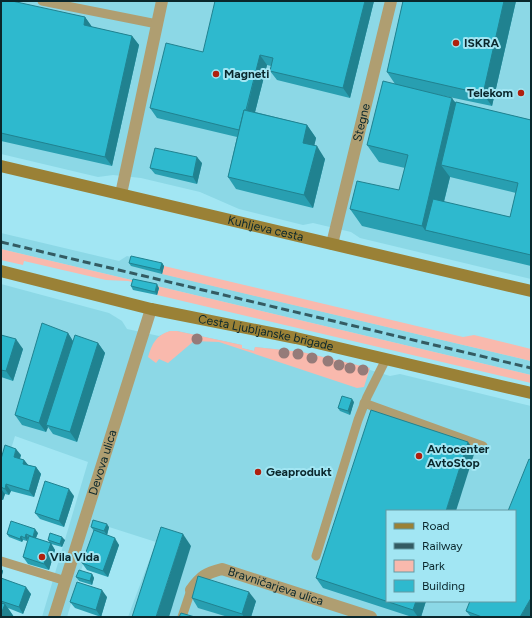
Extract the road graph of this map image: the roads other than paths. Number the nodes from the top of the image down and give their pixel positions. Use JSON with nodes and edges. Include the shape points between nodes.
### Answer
{"nodes":[{"id":1,"x":42,"y":1,"type":"edge"},
{"id":2,"x":162,"y":1,"type":"edge"},
{"id":3,"x":391,"y":1,"type":"edge"},
{"id":4,"x":157,"y":24,"type":"junction"},
{"id":5,"x":1,"y":166,"type":"edge"},
{"id":6,"x":120,"y":194,"type":"junction"},
{"id":7,"x":332,"y":244,"type":"junction"},
{"id":8,"x":1,"y":271,"type":"edge"},
{"id":9,"x":531,"y":292,"type":"edge"},
{"id":10,"x":151,"y":309,"type":"junction"},
{"id":11,"x":386,"y":359,"type":"junction"},
{"id":12,"x":531,"y":394,"type":"edge"},
{"id":13,"x":364,"y":403,"type":"junction"},
{"id":14,"x":484,"y":446,"type":"dead end"},
{"id":15,"x":316,"y":556,"type":"dead end"},
{"id":16,"x":1,"y":561,"type":"edge"},
{"id":17,"x":66,"y":581,"type":"junction"},
{"id":18,"x":191,"y":590,"type":"joint"},
{"id":19,"x":54,"y":617,"type":"edge"},
{"id":20,"x":182,"y":617,"type":"edge"},
{"id":21,"x":371,"y":617,"type":"edge"}],
"edges":[{"from":1,"to":4,"type":"lane"},
{"from":2,"to":4,"type":"street"},
{"from":3,"to":7,"type":"street","name":"Stegne"},
{"from":4,"to":6,"type":"street"},
{"from":5,"to":6,"type":"street","name":"Kuhljeva cesta"},
{"from":6,"to":7,"type":"street","name":"Kuhljeva cesta"},
{"from":7,"to":9,"type":"street","name":"Kuhljeva cesta"},
{"from":8,"to":10,"type":"street","name":"Cesta Ljubljanske brigade"},
{"from":10,"to":11,"type":"street","name":"Cesta Ljubljanske brigade"},
{"from":10,"to":17,"type":"street","name":"Devova ulica"},
{"from":11,"to":12,"type":"street","name":"Cesta Ljubljanske brigade"},
{"from":11,"to":13,"type":"lane"},
{"from":13,"to":14,"type":"lane"},
{"from":13,"to":15,"type":"lane"},
{"from":16,"to":17,"type":"lane"},
{"from":17,"to":19,"type":"street","name":"Devova ulica"},
{"from":18,"to":20,"type":"lane","name":"Bravničarjeva ulica"},
{"from":18,"to":21,"type":"street","name":"Bravničarjeva ulica","via":[[208,572],[222,569]]}]}
